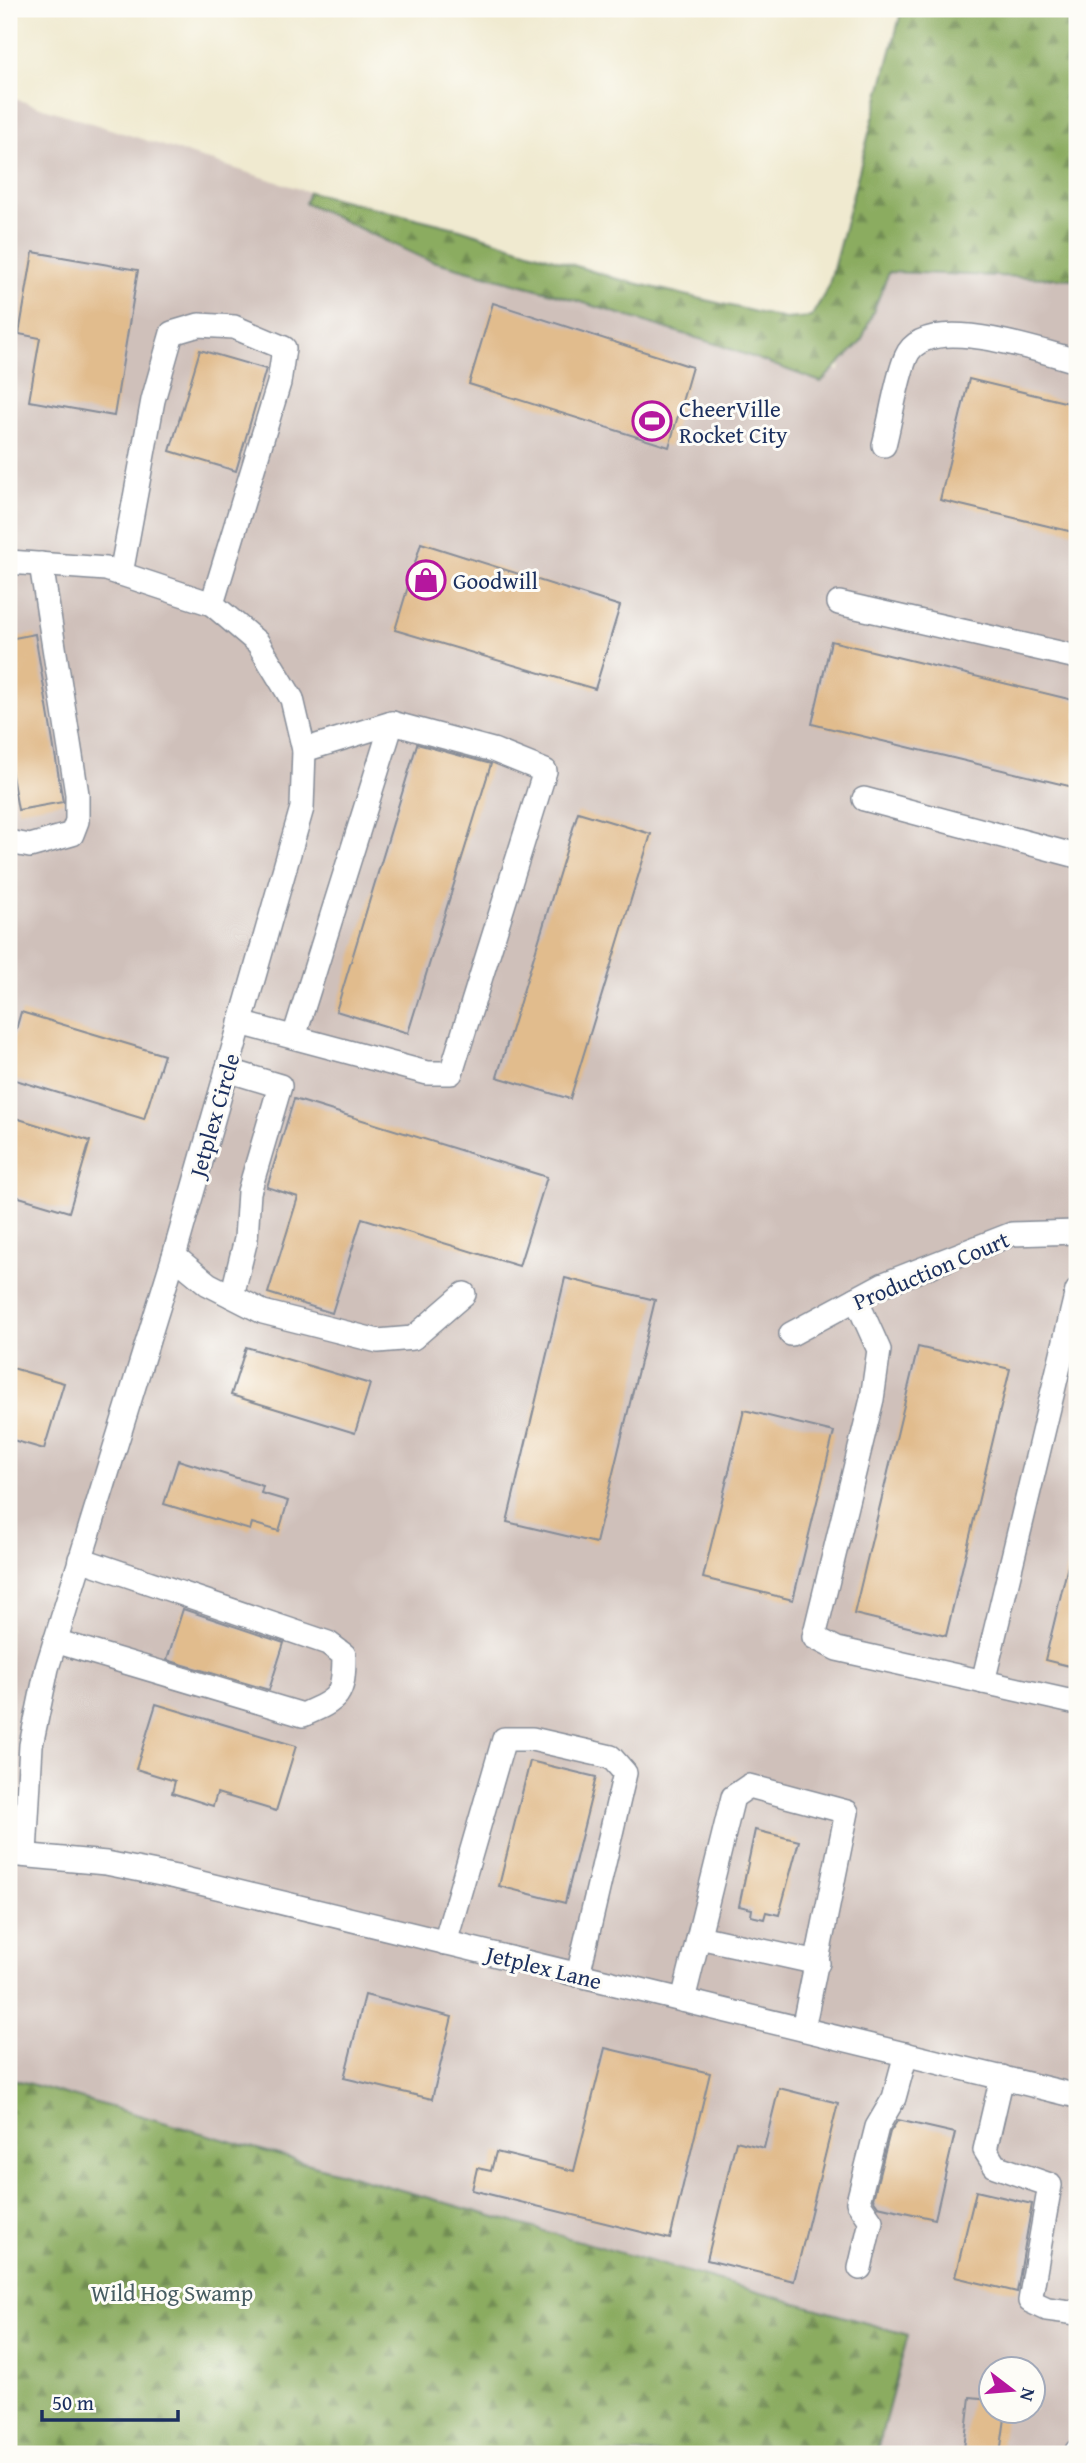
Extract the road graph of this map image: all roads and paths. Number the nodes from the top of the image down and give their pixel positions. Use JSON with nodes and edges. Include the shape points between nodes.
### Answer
{"nodes":[{"id":1,"x":1077,"y":361,"type":"edge"},
{"id":2,"x":884,"y":445,"type":"dead end"},
{"id":3,"x":9,"y":562,"type":"edge"},
{"id":4,"x":41,"y":564,"type":"junction"},
{"id":5,"x":121,"y":573,"type":"junction"},
{"id":6,"x":839,"y":603,"type":"dead end"},
{"id":7,"x":212,"y":604,"type":"junction"},
{"id":8,"x":1077,"y":657,"type":"edge"},
{"id":9,"x":391,"y":723,"type":"junction"},
{"id":10,"x":304,"y":750,"type":"junction"},
{"id":11,"x":864,"y":799,"type":"dead end"},
{"id":12,"x":9,"y":842,"type":"edge"},
{"id":13,"x":1077,"y":856,"type":"edge"},
{"id":14,"x":240,"y":1023,"type":"junction"},
{"id":15,"x":294,"y":1037,"type":"junction"},
{"id":16,"x":227,"y":1070,"type":"junction"},
{"id":17,"x":1077,"y":1233,"type":"edge"},
{"id":18,"x":174,"y":1256,"type":"junction"},
{"id":19,"x":1077,"y":1291,"type":"edge"},
{"id":20,"x":464,"y":1294,"type":"dead end"},
{"id":21,"x":232,"y":1296,"type":"junction"},
{"id":22,"x":856,"y":1299,"type":"junction"},
{"id":23,"x":791,"y":1334,"type":"dead end"},
{"id":24,"x":80,"y":1559,"type":"junction"},
{"id":25,"x":55,"y":1641,"type":"junction"},
{"id":26,"x":984,"y":1682,"type":"junction"},
{"id":27,"x":1077,"y":1703,"type":"edge"},
{"id":28,"x":17,"y":1854,"type":"edge"},
{"id":29,"x":699,"y":1937,"type":"junction"},
{"id":30,"x":445,"y":1943,"type":"junction"},
{"id":31,"x":818,"y":1963,"type":"junction"},
{"id":32,"x":578,"y":1975,"type":"junction"},
{"id":33,"x":683,"y":2000,"type":"junction"},
{"id":34,"x":803,"y":2029,"type":"junction"},
{"id":35,"x":906,"y":2054,"type":"junction"},
{"id":36,"x":1002,"y":2077,"type":"junction"},
{"id":37,"x":1077,"y":2096,"type":"edge"},
{"id":38,"x":860,"y":2268,"type":"dead end"},
{"id":39,"x":1077,"y":2313,"type":"edge"}],
"edges":[{"from":1,"to":2,"type":"street","via":[[970,335],[935,336],[907,354]]},
{"from":3,"to":4,"type":"street","name":"Jetplex Circle"},
{"from":4,"to":5,"type":"street","name":"Jetplex Circle"},
{"from":4,"to":12,"type":"street","via":[[77,794],[77,821],[72,834],[30,846]]},
{"from":5,"to":7,"type":"street","name":"Jetplex Circle"},
{"from":5,"to":7,"type":"street","via":[[153,400],[172,333],[199,325],[234,327],[284,348],[279,383]]},
{"from":6,"to":8,"type":"street"},
{"from":7,"to":10,"type":"street","name":"Jetplex Circle","via":[[265,654],[292,699]]},
{"from":9,"to":10,"type":"street"},
{"from":9,"to":15,"type":"street"},
{"from":9,"to":15,"type":"street","via":[[493,750],[545,772],[533,811],[451,1073],[427,1073]]},
{"from":10,"to":14,"type":"street","name":"Jetplex Circle","via":[[302,808]]},
{"from":11,"to":13,"type":"street"},
{"from":14,"to":15,"type":"street"},
{"from":14,"to":16,"type":"street","name":"Jetplex Circle"},
{"from":16,"to":18,"type":"street","name":"Jetplex Circle"},
{"from":16,"to":21,"type":"street","via":[[280,1086],[249,1192],[246,1239]]},
{"from":17,"to":22,"type":"street","name":"Production Court","via":[[1012,1234]]},
{"from":18,"to":21,"type":"street","via":[[208,1284]]},
{"from":18,"to":24,"type":"street","name":"Jetplex Circle"},
{"from":19,"to":26,"type":"street"},
{"from":20,"to":21,"type":"street","via":[[413,1338],[378,1341],[263,1312]]},
{"from":22,"to":23,"type":"street","name":"Production Court"},
{"from":22,"to":26,"type":"street","via":[[879,1350],[872,1399],[814,1637],[837,1649]]},
{"from":24,"to":25,"type":"street","name":"Jetplex Circle"},
{"from":24,"to":25,"type":"street","via":[[328,1643],[344,1655],[344,1682],[333,1702],[303,1715]]},
{"from":25,"to":28,"type":"street","name":"Jetplex Circle","via":[[31,1745]]},
{"from":26,"to":27,"type":"street"},
{"from":28,"to":30,"type":"street","name":"Jetplex Lane","via":[[106,1863]]},
{"from":29,"to":31,"type":"street"},
{"from":29,"to":31,"type":"street","via":[[733,1797],[749,1786],[847,1812]]},
{"from":29,"to":33,"type":"street"},
{"from":30,"to":32,"type":"street","name":"Jetplex Lane"},
{"from":30,"to":32,"type":"street","via":[[504,1739],[532,1740],[611,1757],[625,1773]]},
{"from":31,"to":34,"type":"street"},
{"from":32,"to":33,"type":"street","name":"Jetplex Lane"},
{"from":33,"to":34,"type":"street","name":"Jetplex Lane"},
{"from":34,"to":35,"type":"street","name":"Jetplex Lane"},
{"from":35,"to":36,"type":"street","name":"Jetplex Lane"},
{"from":35,"to":38,"type":"street","via":[[894,2098],[877,2127],[858,2202],[870,2221]]},
{"from":36,"to":37,"type":"street","name":"Jetplex Lane"},
{"from":36,"to":39,"type":"street","via":[[985,2150],[995,2166],[1050,2185],[1031,2301],[1047,2309]]}]}
